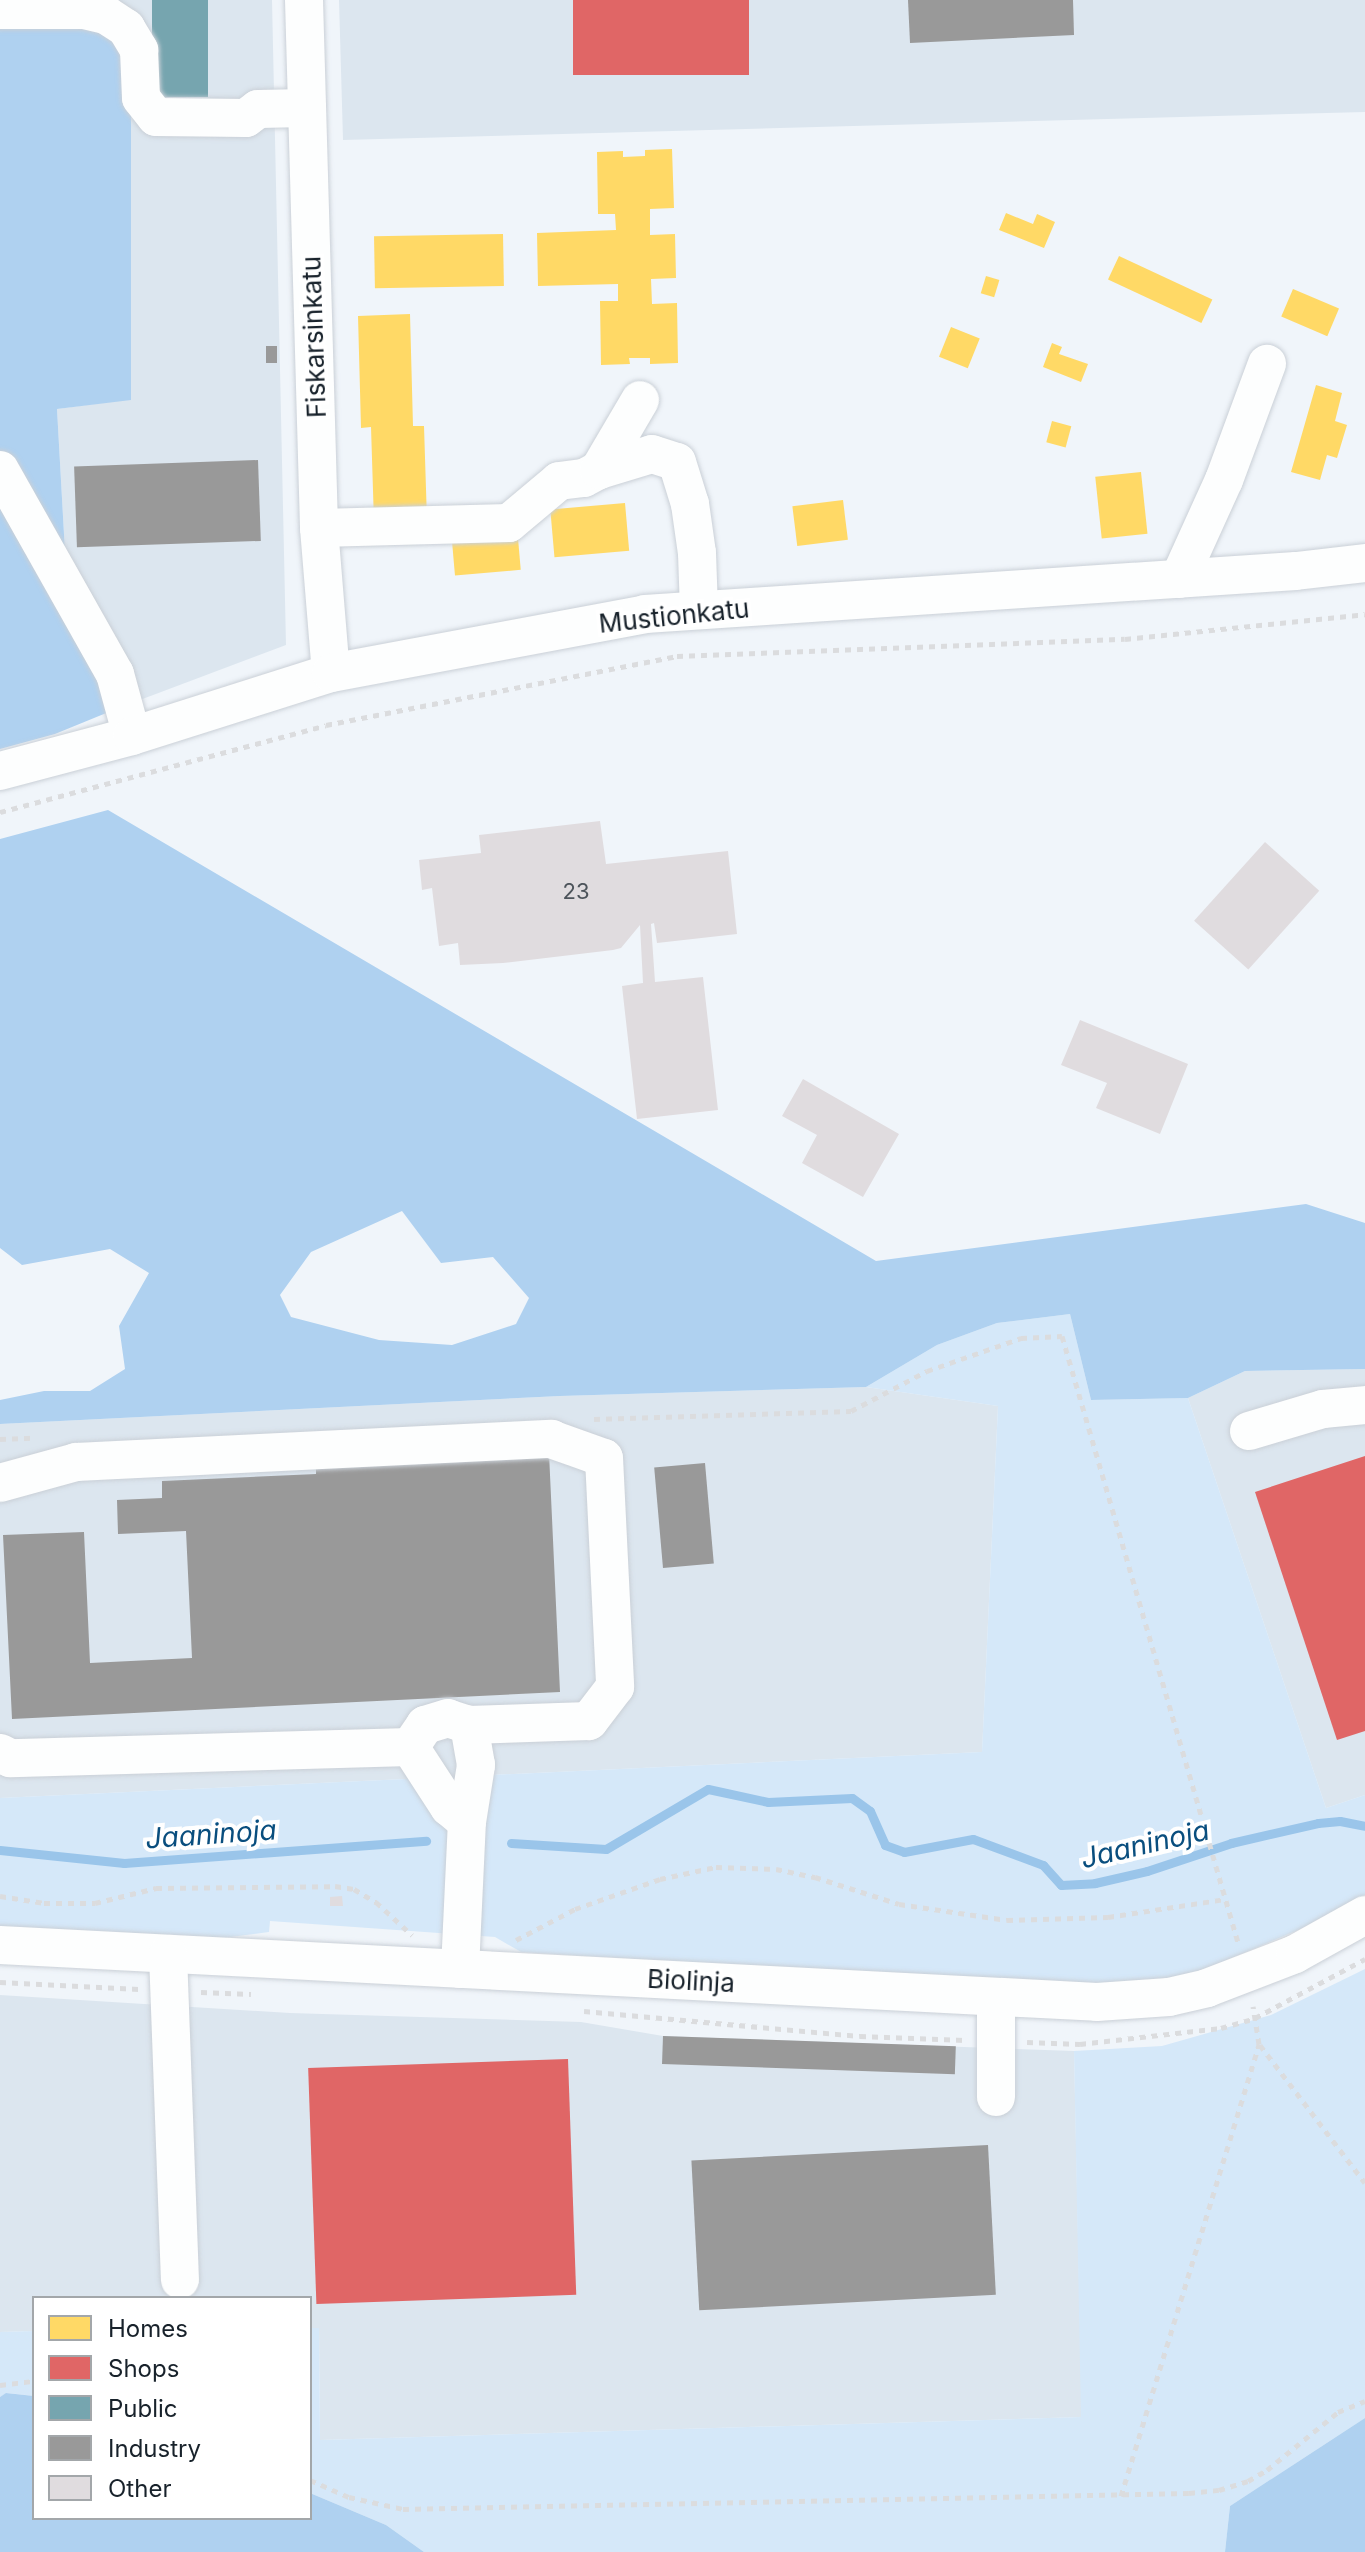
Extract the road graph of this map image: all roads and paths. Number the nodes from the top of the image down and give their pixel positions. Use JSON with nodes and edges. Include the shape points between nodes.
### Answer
{"nodes":[{"id":1,"x":304,"y":0,"type":"edge"},
{"id":2,"x":0,"y":10,"type":"edge"},
{"id":3,"x":307,"y":108,"type":"junction"},
{"id":4,"x":1267,"y":364,"type":"dead end"},
{"id":5,"x":640,"y":400,"type":"dead end"},
{"id":6,"x":0,"y":470,"type":"edge"},
{"id":7,"x":599,"y":470,"type":"junction"},
{"id":8,"x":319,"y":528,"type":"junction"},
{"id":9,"x":1365,"y":563,"type":"edge"},
{"id":10,"x":1179,"y":579,"type":"junction"},
{"id":11,"x":699,"y":610,"type":"junction"},
{"id":12,"x":1365,"y":614,"type":"edge"},
{"id":13,"x":331,"y":673,"type":"junction"},
{"id":14,"x":132,"y":736,"type":"junction"},
{"id":15,"x":0,"y":771,"type":"edge"},
{"id":16,"x":0,"y":812,"type":"edge"},
{"id":17,"x":1365,"y":1405,"type":"edge"},
{"id":18,"x":584,"y":1419,"type":"dead end"},
{"id":19,"x":1249,"y":1431,"type":"dead end"},
{"id":20,"x":47,"y":1438,"type":"dead end"},
{"id":21,"x":0,"y":1439,"type":"edge"},
{"id":22,"x":0,"y":1483,"type":"edge"},
{"id":23,"x":469,"y":1725,"type":"junction"},
{"id":24,"x":410,"y":1747,"type":"junction"},
{"id":25,"x":0,"y":1753,"type":"edge"},
{"id":26,"x":467,"y":1822,"type":"junction"},
{"id":27,"x":1220,"y":1877,"type":"dead end"},
{"id":28,"x":0,"y":1896,"type":"edge"},
{"id":29,"x":1225,"y":1899,"type":"dead end"},
{"id":30,"x":1365,"y":1915,"type":"edge"},
{"id":31,"x":412,"y":1935,"type":"dead end"},
{"id":32,"x":0,"y":1945,"type":"edge"},
{"id":33,"x":507,"y":1950,"type":"dead end"},
{"id":34,"x":168,"y":1954,"type":"junction"},
{"id":35,"x":1365,"y":1959,"type":"edge"},
{"id":36,"x":460,"y":1969,"type":"junction"},
{"id":37,"x":996,"y":1997,"type":"junction"},
{"id":38,"x":585,"y":2011,"type":"dead end"},
{"id":39,"x":1255,"y":2018,"type":"junction"},
{"id":40,"x":996,"y":2041,"type":"junction"},
{"id":41,"x":1259,"y":2044,"type":"junction"},
{"id":42,"x":996,"y":2097,"type":"dead end"},
{"id":43,"x":1365,"y":2183,"type":"edge"},
{"id":44,"x":180,"y":2280,"type":"dead end"},
{"id":45,"x":32,"y":2381,"type":"edge"},
{"id":46,"x":0,"y":2385,"type":"edge"},
{"id":47,"x":1365,"y":2401,"type":"edge"},
{"id":48,"x":312,"y":2481,"type":"edge"},
{"id":49,"x":1121,"y":2496,"type":"junction"}],
"edges":[{"from":1,"to":3,"type":"street","name":"Fiskarsinkatu"},
{"from":2,"to":3,"type":"street","via":[[84,10],[106,15],[126,28],[139,50],[141,98],[156,117],[246,118],[258,109]]},
{"from":3,"to":8,"type":"street","name":"Fiskarsinkatu"},
{"from":4,"to":10,"type":"street","via":[[1224,480]]},
{"from":5,"to":7,"type":"street"},
{"from":6,"to":14,"type":"street","via":[[115,674]]},
{"from":7,"to":8,"type":"street","via":[[559,481],[509,523]]},
{"from":7,"to":11,"type":"street","via":[[652,454],[677,462],[694,528]]},
{"from":8,"to":13,"type":"street","name":"Fiskarsinkatu"},
{"from":9,"to":10,"type":"street","name":"Mustionkatu"},
{"from":10,"to":11,"type":"street","name":"Mustionkatu"},
{"from":11,"to":13,"type":"street","name":"Mustionkatu","via":[[645,614]]},
{"from":12,"to":16,"type":"path","via":[[1125,639],[677,656],[326,725]]},
{"from":13,"to":14,"type":"street","name":"Mustionkatu"},
{"from":14,"to":15,"type":"street","name":"Mustionkatu"},
{"from":17,"to":19,"type":"street","via":[[1323,1409]]},
{"from":18,"to":27,"type":"path","via":[[851,1411],[927,1371],[1021,1338],[1062,1336]]},
{"from":20,"to":21,"type":"path"},
{"from":22,"to":23,"type":"street","via":[[76,1462],[551,1439],[604,1458],[615,1687],[589,1721]]},
{"from":23,"to":24,"type":"street","via":[[448,1718],[425,1725]]},
{"from":23,"to":26,"type":"street","via":[[476,1765]]},
{"from":24,"to":25,"type":"street","via":[[10,1758]]},
{"from":24,"to":26,"type":"street","via":[[449,1807]]},
{"from":26,"to":36,"type":"street"},
{"from":28,"to":31,"type":"path","via":[[95,1903],[156,1888],[335,1886],[365,1895]]},
{"from":29,"to":33,"type":"path","via":[[1108,1917],[1007,1920],[899,1904],[776,1869],[716,1867],[660,1879],[575,1909],[521,1934]]},
{"from":30,"to":37,"type":"street","name":"Biolinja","via":[[1295,1954],[1169,1997],[1097,2002]]},
{"from":32,"to":34,"type":"street","name":"Biolinja"},
{"from":34,"to":36,"type":"street","name":"Biolinja"},
{"from":34,"to":44,"type":"street"},
{"from":35,"to":39,"type":"path"},
{"from":36,"to":37,"type":"street","name":"Biolinja"},
{"from":37,"to":40,"type":"street"},
{"from":38,"to":40,"type":"path","via":[[860,2036]]},
{"from":39,"to":40,"type":"path","via":[[1217,2029],[1080,2044]]},
{"from":39,"to":41,"type":"path"},
{"from":40,"to":42,"type":"street"},
{"from":41,"to":43,"type":"path"},
{"from":41,"to":49,"type":"path"},
{"from":45,"to":46,"type":"path"},
{"from":47,"to":49,"type":"path","via":[[1338,2412],[1248,2481],[1219,2490]]},
{"from":48,"to":49,"type":"path","via":[[349,2497],[403,2509]]}]}
